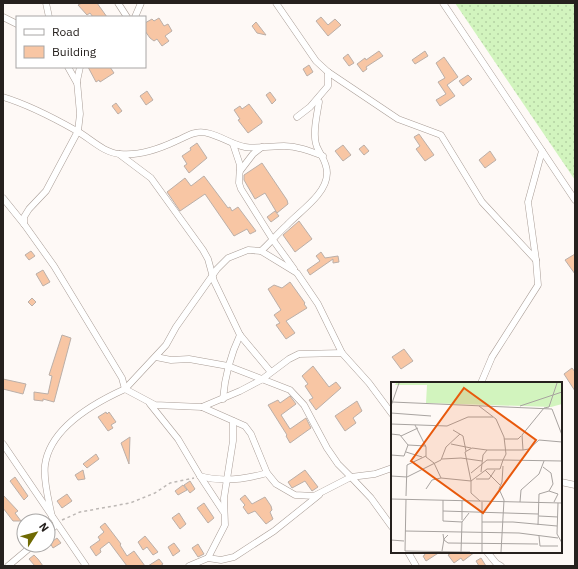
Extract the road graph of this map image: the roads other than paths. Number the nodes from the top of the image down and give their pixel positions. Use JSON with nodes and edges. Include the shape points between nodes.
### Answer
{"nodes":[{"id":1,"x":46,"y":3,"type":"edge"},
{"id":2,"x":118,"y":3,"type":"edge"},
{"id":3,"x":141,"y":3,"type":"edge"},
{"id":4,"x":276,"y":3,"type":"edge"},
{"id":5,"x":443,"y":3,"type":"edge"},
{"id":6,"x":49,"y":16,"type":"edge"},
{"id":7,"x":126,"y":16,"type":"edge"},
{"id":8,"x":135,"y":16,"type":"edge"},
{"id":9,"x":3,"y":17,"type":"edge"},
{"id":10,"x":16,"y":24,"type":"edge"},
{"id":11,"x":69,"y":68,"type":"edge"},
{"id":12,"x":80,"y":68,"type":"edge"},
{"id":13,"x":328,"y":72,"type":"junction"},
{"id":14,"x":77,"y":83,"type":"junction"},
{"id":15,"x":3,"y":97,"type":"edge"},
{"id":16,"x":319,"y":102,"type":"dead end"},
{"id":17,"x":297,"y":117,"type":"dead end"},
{"id":18,"x":78,"y":131,"type":"junction"},
{"id":19,"x":233,"y":144,"type":"junction"},
{"id":20,"x":262,"y":147,"type":"junction"},
{"id":21,"x":542,"y":151,"type":"junction"},
{"id":22,"x":119,"y":154,"type":"junction"},
{"id":23,"x":323,"y":156,"type":"junction"},
{"id":24,"x":240,"y":171,"type":"junction"},
{"id":25,"x":3,"y":198,"type":"edge"},
{"id":26,"x":575,"y":200,"type":"edge"},
{"id":27,"x":24,"y":224,"type":"junction"},
{"id":28,"x":272,"y":240,"type":"junction"},
{"id":29,"x":261,"y":251,"type":"junction"},
{"id":30,"x":536,"y":260,"type":"junction"},
{"id":31,"x":297,"y":273,"type":"junction"},
{"id":32,"x":213,"y":276,"type":"junction"},
{"id":33,"x":240,"y":335,"type":"junction"},
{"id":34,"x":342,"y":353,"type":"junction"},
{"id":35,"x":156,"y":357,"type":"junction"},
{"id":36,"x":228,"y":366,"type":"junction"},
{"id":37,"x":270,"y":371,"type":"junction"},
{"id":38,"x":261,"y":380,"type":"junction"},
{"id":39,"x":481,"y":382,"type":"edge"},
{"id":40,"x":125,"y":390,"type":"junction"},
{"id":41,"x":224,"y":399,"type":"junction"},
{"id":42,"x":147,"y":402,"type":"junction"},
{"id":43,"x":202,"y":408,"type":"junction"},
{"id":44,"x":391,"y":413,"type":"edge"},
{"id":45,"x":233,"y":421,"type":"junction"},
{"id":46,"x":3,"y":444,"type":"edge"},
{"id":47,"x":391,"y":468,"type":"edge"},
{"id":48,"x":266,"y":473,"type":"junction"},
{"id":49,"x":200,"y":476,"type":"junction"},
{"id":50,"x":351,"y":477,"type":"junction"},
{"id":51,"x":226,"y":480,"type":"junction"},
{"id":52,"x":562,"y":482,"type":"edge"},
{"id":53,"x":575,"y":485,"type":"edge"},
{"id":54,"x":323,"y":492,"type":"junction"},
{"id":55,"x":49,"y":513,"type":"edge"},
{"id":56,"x":51,"y":513,"type":"edge"},
{"id":57,"x":224,"y":513,"type":"junction"},
{"id":58,"x":56,"y":525,"type":"edge"},
{"id":59,"x":391,"y":526,"type":"edge"},
{"id":60,"x":23,"y":553,"type":"edge"},
{"id":61,"x":409,"y":553,"type":"edge"},
{"id":62,"x":488,"y":553,"type":"edge"},
{"id":63,"x":208,"y":558,"type":"junction"},
{"id":64,"x":8,"y":566,"type":"edge"},
{"id":65,"x":86,"y":566,"type":"edge"},
{"id":66,"x":189,"y":566,"type":"edge"},
{"id":67,"x":416,"y":566,"type":"edge"},
{"id":68,"x":501,"y":566,"type":"edge"}],
"edges":[{"from":1,"to":6,"type":"street"},
{"from":2,"to":7,"type":"street"},
{"from":3,"to":8,"type":"street"},
{"from":4,"to":13,"type":"street","via":[[316,61]]},
{"from":5,"to":21,"type":"street"},
{"from":9,"to":10,"type":"street"},
{"from":11,"to":14,"type":"street"},
{"from":12,"to":14,"type":"street"},
{"from":13,"to":17,"type":"street","via":[[328,86],[310,107]]},
{"from":13,"to":30,"type":"street","via":[[398,119],[441,135],[482,202]]},
{"from":14,"to":18,"type":"street","via":[[80,114]]},
{"from":15,"to":18,"type":"street","via":[[26,105]]},
{"from":16,"to":23,"type":"street","via":[[315,140]]},
{"from":18,"to":22,"type":"street","via":[[95,144]]},
{"from":18,"to":27,"type":"street","via":[[46,191],[24,217]]},
{"from":19,"to":20,"type":"street"},
{"from":19,"to":22,"type":"street","via":[[204,132],[146,152]]},
{"from":19,"to":24,"type":"street"},
{"from":20,"to":23,"type":"street","via":[[286,146]]},
{"from":20,"to":24,"type":"street"},
{"from":21,"to":26,"type":"street"},
{"from":21,"to":30,"type":"street","via":[[528,202]]},
{"from":22,"to":32,"type":"street","via":[[151,178],[208,259]]},
{"from":23,"to":28,"type":"street","via":[[328,173],[318,195]]},
{"from":24,"to":28,"type":"street","via":[[241,189]]},
{"from":25,"to":27,"type":"street"},
{"from":27,"to":40,"type":"street","via":[[54,266],[122,378]]},
{"from":28,"to":29,"type":"street"},
{"from":28,"to":31,"type":"street"},
{"from":29,"to":31,"type":"street"},
{"from":29,"to":32,"type":"street","via":[[248,250],[228,258]]},
{"from":30,"to":39,"type":"street","via":[[538,285],[492,356]]},
{"from":31,"to":34,"type":"street","via":[[318,304]]},
{"from":32,"to":33,"type":"street"},
{"from":32,"to":35,"type":"street"},
{"from":33,"to":36,"type":"street"},
{"from":33,"to":37,"type":"street"},
{"from":34,"to":37,"type":"street","via":[[299,354]]},
{"from":34,"to":44,"type":"street","via":[[370,383]]},
{"from":35,"to":36,"type":"street","via":[[171,360],[189,359]]},
{"from":35,"to":40,"type":"street"},
{"from":36,"to":38,"type":"street"},
{"from":36,"to":41,"type":"street"},
{"from":37,"to":38,"type":"street"},
{"from":38,"to":41,"type":"street"},
{"from":38,"to":50,"type":"street","via":[[285,388],[297,397],[312,417],[327,448]]},
{"from":40,"to":42,"type":"street"},
{"from":40,"to":56,"type":"street","via":[[100,400],[59,434],[48,454],[45,466]]},
{"from":41,"to":43,"type":"street"},
{"from":42,"to":43,"type":"street","via":[[155,405]]},
{"from":42,"to":49,"type":"street","via":[[178,438]]},
{"from":43,"to":45,"type":"street"},
{"from":45,"to":48,"type":"street","via":[[245,426],[252,434]]},
{"from":45,"to":51,"type":"street","via":[[233,441]]},
{"from":46,"to":55,"type":"street"},
{"from":47,"to":50,"type":"street","via":[[375,474]]},
{"from":48,"to":51,"type":"street"},
{"from":48,"to":54,"type":"street","via":[[276,484],[295,495],[314,496]]},
{"from":49,"to":51,"type":"street","via":[[212,480]]},
{"from":49,"to":57,"type":"street"},
{"from":50,"to":54,"type":"street"},
{"from":50,"to":59,"type":"street","via":[[371,498]]},
{"from":51,"to":57,"type":"street"},
{"from":52,"to":53,"type":"street"},
{"from":54,"to":63,"type":"street","via":[[292,518],[234,557],[221,560]]},
{"from":57,"to":63,"type":"street","via":[[223,531]]},
{"from":58,"to":65,"type":"street"},
{"from":60,"to":64,"type":"street"},
{"from":61,"to":67,"type":"street"},
{"from":62,"to":68,"type":"street"},
{"from":63,"to":66,"type":"street"}]}
